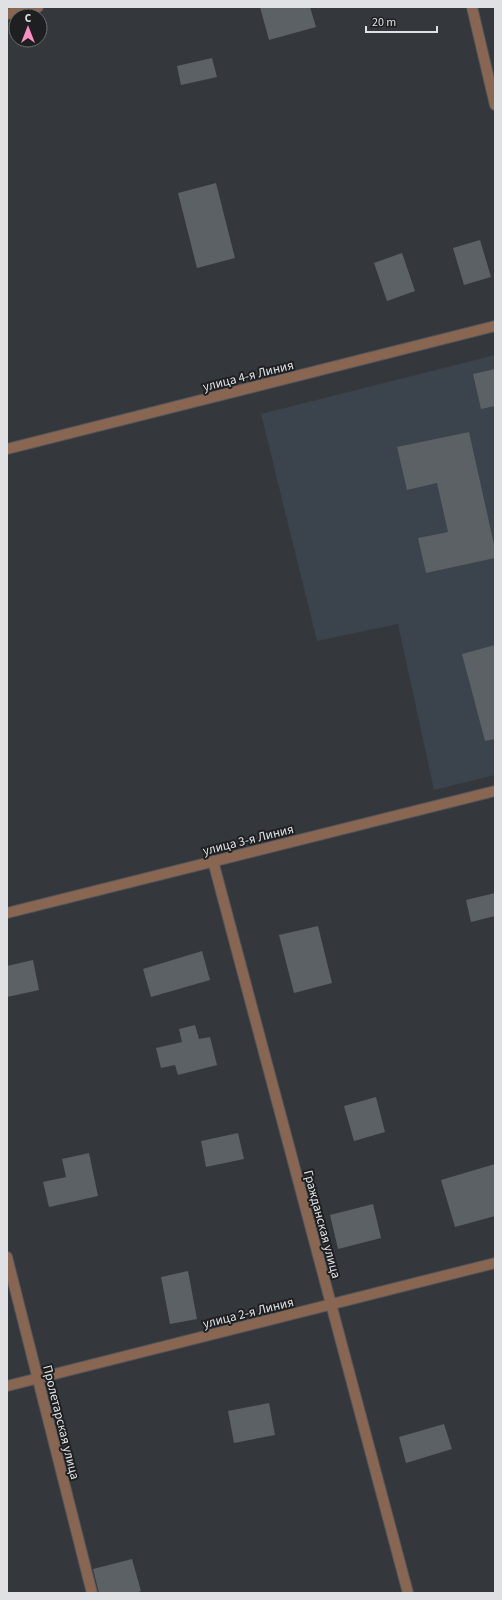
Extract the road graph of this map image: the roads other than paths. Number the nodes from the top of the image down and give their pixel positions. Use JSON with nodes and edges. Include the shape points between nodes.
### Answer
{"nodes":[{"id":1,"x":38,"y":7,"type":"edge"},
{"id":2,"x":472,"y":7,"type":"edge"},
{"id":3,"x":7,"y":14,"type":"edge"},
{"id":4,"x":495,"y":105,"type":"edge"},
{"id":5,"x":495,"y":326,"type":"edge"},
{"id":6,"x":7,"y":449,"type":"edge"},
{"id":7,"x":495,"y":791,"type":"edge"},
{"id":8,"x":212,"y":861,"type":"junction"},
{"id":9,"x":7,"y":913,"type":"edge"},
{"id":10,"x":7,"y":1257,"type":"edge"},
{"id":11,"x":495,"y":1263,"type":"edge"},
{"id":12,"x":331,"y":1304,"type":"junction"},
{"id":13,"x":38,"y":1379,"type":"junction"},
{"id":14,"x":7,"y":1386,"type":"edge"},
{"id":15,"x":92,"y":1593,"type":"edge"},
{"id":16,"x":408,"y":1593,"type":"edge"}],
"edges":[{"from":1,"to":3,"type":"street"},
{"from":2,"to":4,"type":"street"},
{"from":5,"to":6,"type":"street","name":"улица 4-я Линия"},
{"from":7,"to":8,"type":"street","name":"улица 3-я Линия"},
{"from":8,"to":9,"type":"street","name":"улица 3-я Линия"},
{"from":8,"to":12,"type":"street","name":"Гражданская улица"},
{"from":10,"to":13,"type":"street","name":"Пролетарская улица"},
{"from":11,"to":12,"type":"street","name":"улица 2-я Линия"},
{"from":12,"to":13,"type":"street","name":"улица 2-я Линия"},
{"from":12,"to":16,"type":"street","name":"Гражданская улица"},
{"from":13,"to":14,"type":"street","name":"улица 2-я Линия"},
{"from":13,"to":15,"type":"street","name":"Пролетарская улица"}]}
